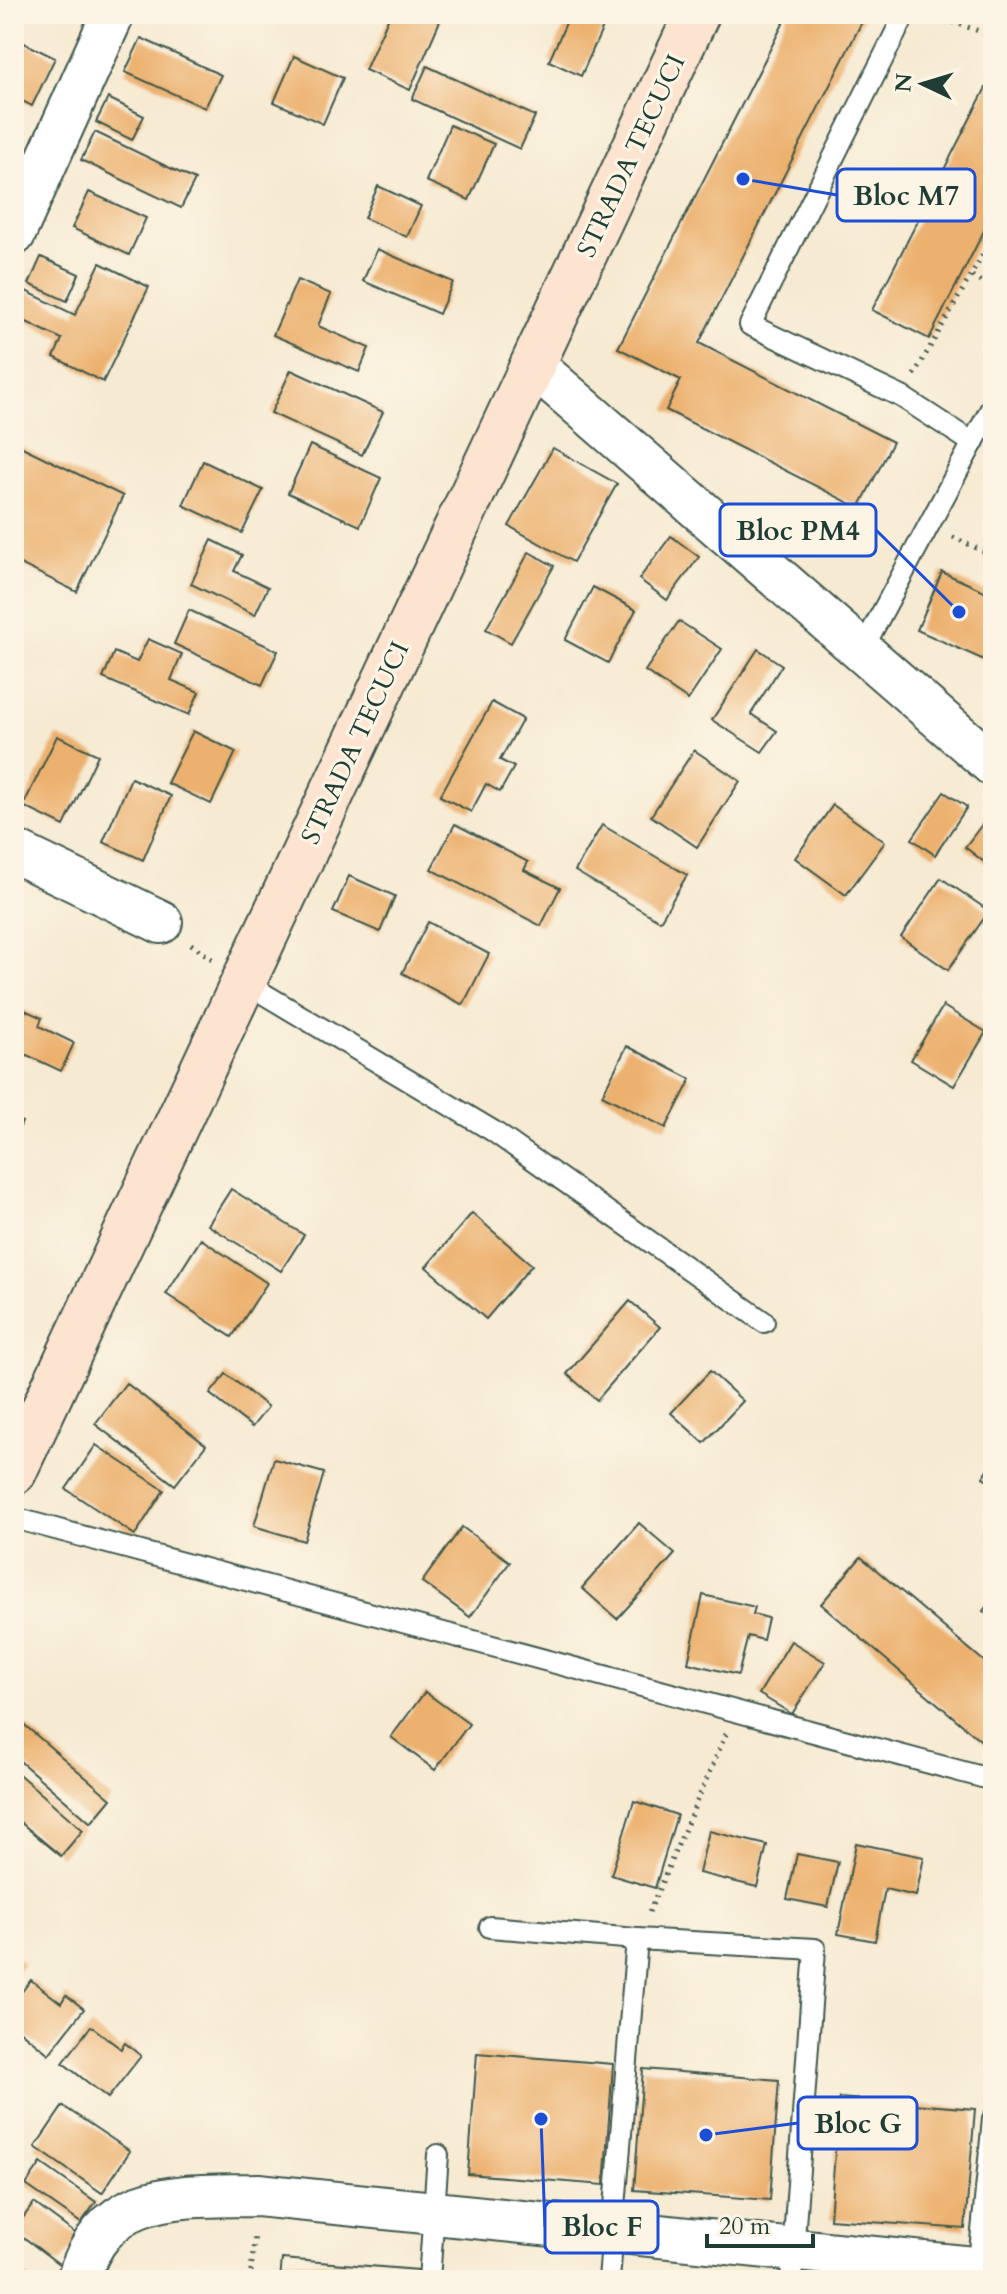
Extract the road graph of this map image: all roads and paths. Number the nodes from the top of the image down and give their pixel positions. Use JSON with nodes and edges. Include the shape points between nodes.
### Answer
{"nodes":[{"id":1,"x":113,"y":14,"type":"edge"},
{"id":2,"x":697,"y":14,"type":"edge"},
{"id":3,"x":905,"y":14,"type":"edge"},
{"id":4,"x":930,"y":14,"type":"edge"},
{"id":5,"x":993,"y":36,"type":"edge"},
{"id":6,"x":14,"y":234,"type":"edge"},
{"id":7,"x":993,"y":237,"type":"edge"},
{"id":8,"x":972,"y":276,"type":"junction"},
{"id":9,"x":993,"y":290,"type":"edge"},
{"id":10,"x":533,"y":365,"type":"junction"},
{"id":11,"x":902,"y":397,"type":"junction"},
{"id":12,"x":993,"y":405,"type":"edge"},
{"id":13,"x":973,"y":443,"type":"junction"},
{"id":14,"x":930,"y":527,"type":"junction"},
{"id":15,"x":993,"y":556,"type":"edge"},
{"id":16,"x":861,"y":652,"type":"junction"},
{"id":17,"x":993,"y":765,"type":"edge"},
{"id":18,"x":14,"y":851,"type":"edge"},
{"id":19,"x":161,"y":922,"type":"joint"},
{"id":20,"x":244,"y":982,"type":"junction"},
{"id":21,"x":764,"y":1322,"type":"dead end"},
{"id":22,"x":14,"y":1472,"type":"edge"},
{"id":23,"x":14,"y":1518,"type":"edge"},
{"id":24,"x":736,"y":1711,"type":"junction"},
{"id":25,"x":993,"y":1780,"type":"edge"},
{"id":26,"x":490,"y":1927,"type":"dead end"},
{"id":27,"x":637,"y":1939,"type":"junction"},
{"id":28,"x":993,"y":2119,"type":"edge"},
{"id":29,"x":438,"y":2155,"type":"dead end"},
{"id":30,"x":258,"y":2195,"type":"junction"},
{"id":31,"x":434,"y":2215,"type":"junction"},
{"id":32,"x":614,"y":2231,"type":"junction"},
{"id":33,"x":792,"y":2265,"type":"edge"},
{"id":34,"x":983,"y":2273,"type":"edge"},
{"id":35,"x":78,"y":2280,"type":"edge"},
{"id":36,"x":250,"y":2280,"type":"edge"},
{"id":37,"x":429,"y":2280,"type":"edge"},
{"id":38,"x":609,"y":2280,"type":"edge"}],
"edges":[{"from":1,"to":6,"type":"street"},
{"from":2,"to":10,"type":"main road","name":"STRADA TECUCI"},
{"from":3,"to":11,"type":"lane","via":[[750,325]]},
{"from":4,"to":5,"type":"path"},
{"from":7,"to":8,"type":"path"},
{"from":8,"to":9,"type":"path"},
{"from":8,"to":11,"type":"path"},
{"from":10,"to":16,"type":"street"},
{"from":10,"to":20,"type":"main road","name":"STRADA TECUCI"},
{"from":11,"to":13,"type":"lane"},
{"from":12,"to":13,"type":"lane"},
{"from":13,"to":14,"type":"lane"},
{"from":14,"to":15,"type":"path"},
{"from":14,"to":16,"type":"lane"},
{"from":16,"to":17,"type":"street"},
{"from":18,"to":19,"type":"street"},
{"from":19,"to":20,"type":"path"},
{"from":20,"to":21,"type":"lane","via":[[493,1131]]},
{"from":20,"to":22,"type":"main road","name":"STRADA TECUCI"},
{"from":23,"to":24,"type":"lane"},
{"from":24,"to":25,"type":"lane"},
{"from":24,"to":27,"type":"path"},
{"from":26,"to":27,"type":"lane"},
{"from":27,"to":32,"type":"lane"},
{"from":27,"to":33,"type":"lane","via":[[815,1949]]},
{"from":28,"to":34,"type":"lane"},
{"from":29,"to":31,"type":"lane"},
{"from":30,"to":31,"type":"street"},
{"from":30,"to":35,"type":"street","via":[[145,2202],[113,2222],[83,2261]]},
{"from":30,"to":36,"type":"path"},
{"from":31,"to":32,"type":"street"},
{"from":31,"to":37,"type":"lane"},
{"from":32,"to":33,"type":"street"},
{"from":32,"to":38,"type":"lane"},
{"from":33,"to":34,"type":"street"}]}
